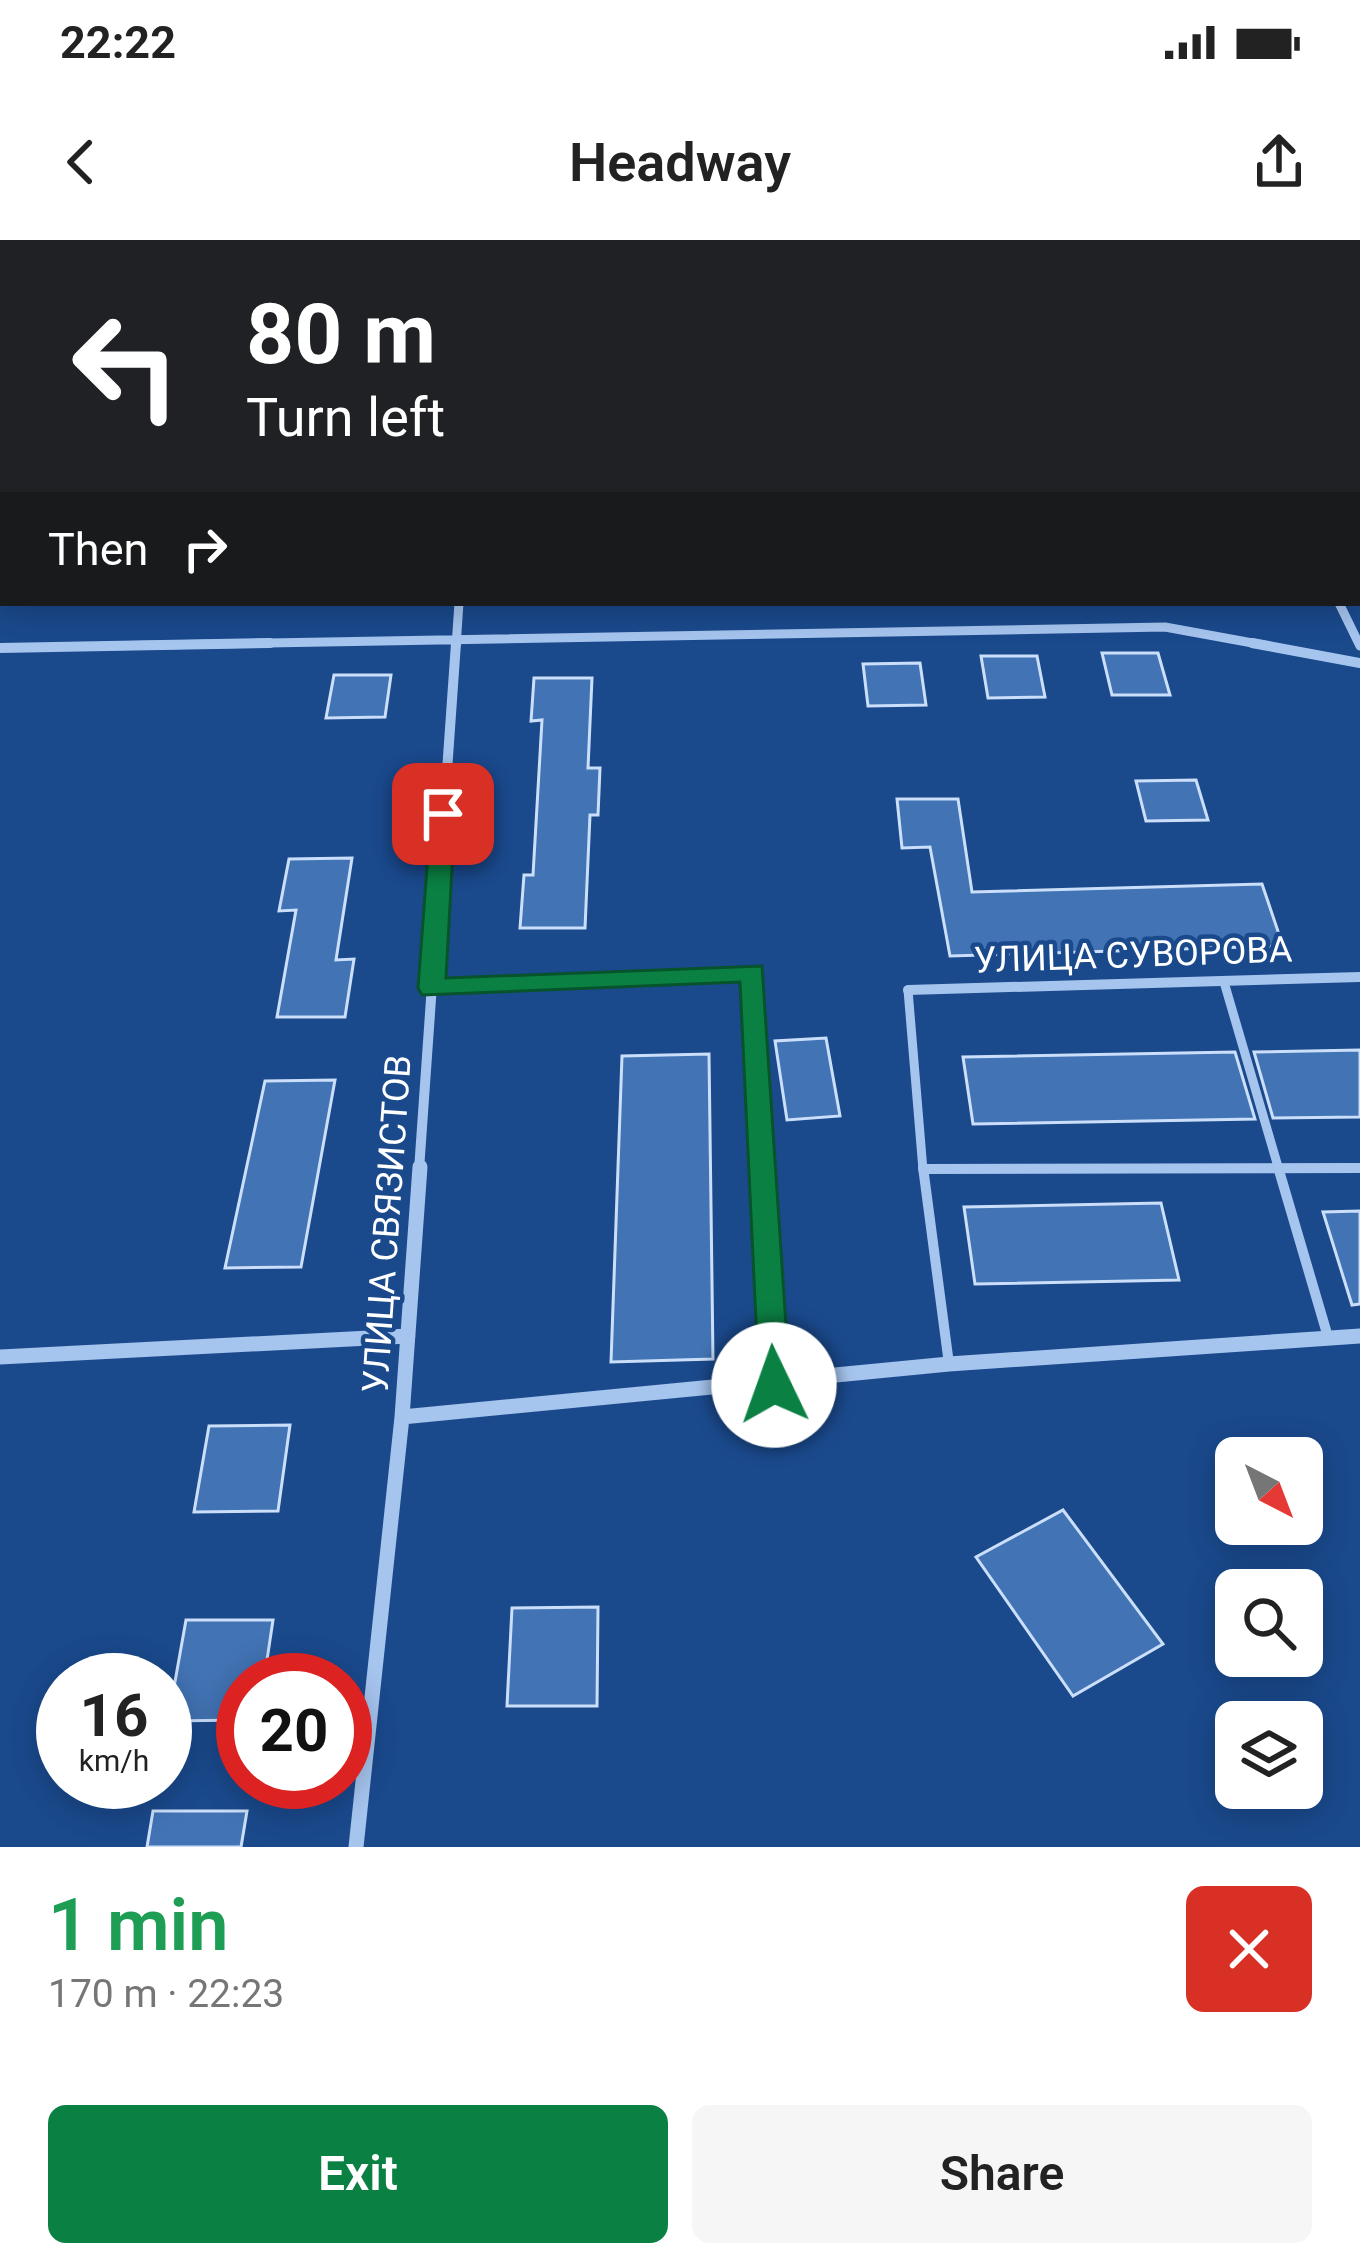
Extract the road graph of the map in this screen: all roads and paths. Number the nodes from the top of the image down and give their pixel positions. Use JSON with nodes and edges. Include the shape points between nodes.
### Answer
{"nodes":[{"id":1,"x":459,"y":606,"type":"edge"},
{"id":2,"x":1341,"y":606,"type":"edge"},
{"id":3,"x":455,"y":640,"type":"junction"},
{"id":4,"x":1360,"y":647,"type":"edge"},
{"id":5,"x":0,"y":648,"type":"edge"},
{"id":6,"x":1360,"y":663,"type":"edge"},
{"id":7,"x":1360,"y":977,"type":"edge"},
{"id":8,"x":1224,"y":982,"type":"junction"},
{"id":9,"x":432,"y":988,"type":"junction"},
{"id":10,"x":908,"y":990,"type":"joint"},
{"id":11,"x":1280,"y":1168,"type":"junction"},
{"id":12,"x":1360,"y":1168,"type":"edge"},
{"id":13,"x":923,"y":1169,"type":"junction"},
{"id":14,"x":408,"y":1336,"type":"junction"},
{"id":15,"x":1360,"y":1336,"type":"edge"},
{"id":16,"x":1328,"y":1337,"type":"junction"},
{"id":17,"x":0,"y":1357,"type":"edge"},
{"id":18,"x":949,"y":1364,"type":"junction"},
{"id":19,"x":774,"y":1385,"type":"junction"},
{"id":20,"x":403,"y":1418,"type":"junction"},
{"id":21,"x":356,"y":1847,"type":"edge"}],
"edges":[{"from":1,"to":3,"type":"street","name":"УЛИЦА СВЯЗИСТОВ"},
{"from":2,"to":4,"type":"street"},
{"from":3,"to":5,"type":"street"},
{"from":3,"to":6,"type":"street","via":[[1165,627]]},
{"from":3,"to":9,"type":"street","name":"УЛИЦА СВЯЗИСТОВ"},
{"from":7,"to":8,"type":"street","name":"УЛИЦА СУВОРОВА"},
{"from":8,"to":10,"type":"street","name":"УЛИЦА СУВОРОВА"},
{"from":8,"to":11,"type":"lane"},
{"from":9,"to":14,"type":"street","name":"УЛИЦА СВЯЗИСТОВ"},
{"from":9,"to":19,"type":"lane","via":[[752,972]]},
{"from":10,"to":13,"type":"lane"},
{"from":11,"to":12,"type":"lane"},
{"from":11,"to":13,"type":"lane"},
{"from":11,"to":16,"type":"lane"},
{"from":13,"to":18,"type":"lane"},
{"from":14,"to":17,"type":"street"},
{"from":14,"to":20,"type":"street","name":"УЛИЦА СВЯЗИСТОВ"},
{"from":15,"to":16,"type":"street"},
{"from":16,"to":18,"type":"street"},
{"from":18,"to":19,"type":"street"},
{"from":19,"to":20,"type":"street"},
{"from":20,"to":21,"type":"street","name":"УЛИЦА СВЯЗИСТОВ"}]}
